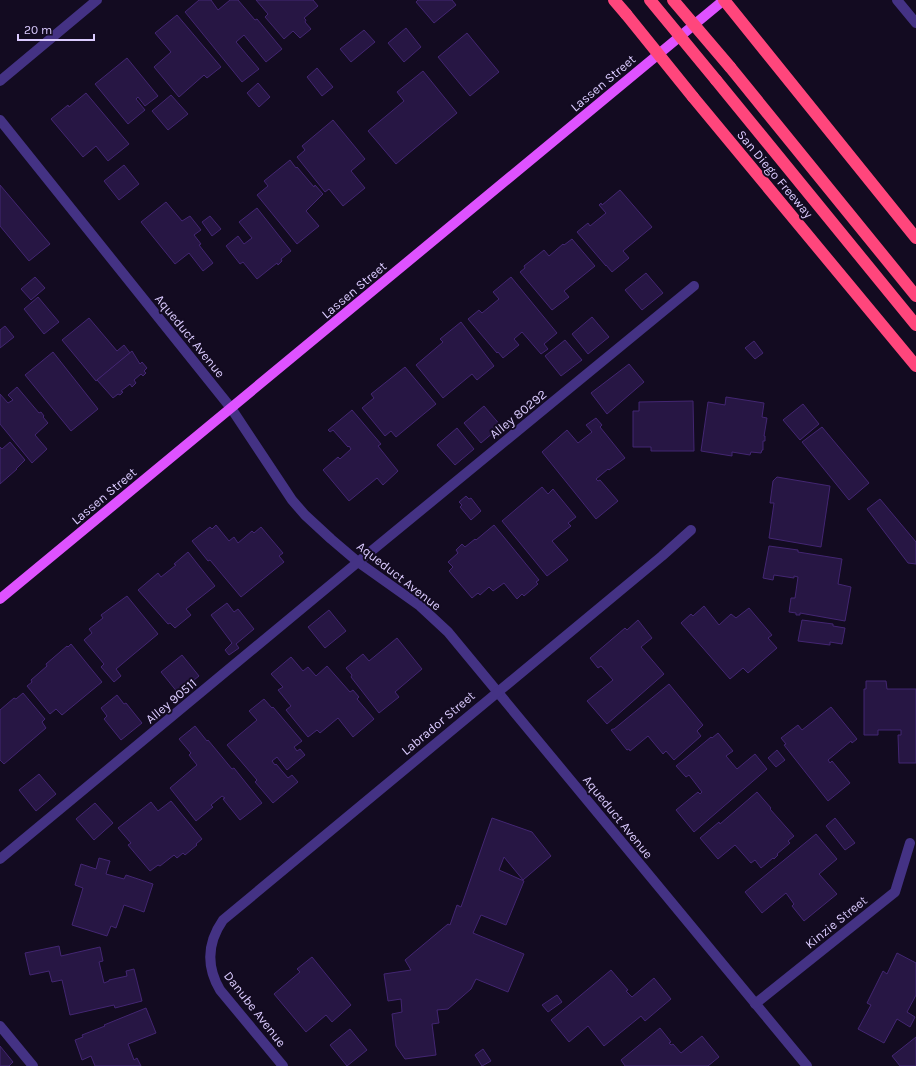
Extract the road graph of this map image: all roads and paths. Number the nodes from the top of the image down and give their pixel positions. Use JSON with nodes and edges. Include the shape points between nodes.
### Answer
{"nodes":[{"id":1,"x":97,"y":0,"type":"edge"},
{"id":2,"x":614,"y":0,"type":"edge"},
{"id":3,"x":650,"y":0,"type":"edge"},
{"id":4,"x":673,"y":0,"type":"edge"},
{"id":5,"x":724,"y":0,"type":"edge"},
{"id":6,"x":897,"y":0,"type":"edge"},
{"id":7,"x":916,"y":23,"type":"edge"},
{"id":8,"x":0,"y":81,"type":"edge"},
{"id":9,"x":0,"y":120,"type":"edge"},
{"id":10,"x":916,"y":238,"type":"edge"},
{"id":11,"x":694,"y":286,"type":"dead end"},
{"id":12,"x":916,"y":296,"type":"edge"},
{"id":13,"x":916,"y":325,"type":"edge"},
{"id":14,"x":916,"y":366,"type":"edge"},
{"id":15,"x":232,"y":408,"type":"junction"},
{"id":16,"x":691,"y":530,"type":"dead end"},
{"id":17,"x":358,"y":562,"type":"junction"},
{"id":18,"x":0,"y":600,"type":"edge"},
{"id":19,"x":498,"y":691,"type":"junction"},
{"id":20,"x":910,"y":843,"type":"dead end"},
{"id":21,"x":0,"y":860,"type":"edge"},
{"id":22,"x":212,"y":943,"type":"joint"},
{"id":23,"x":755,"y":1004,"type":"junction"},
{"id":24,"x":0,"y":1026,"type":"edge"},
{"id":25,"x":33,"y":1066,"type":"edge"},
{"id":26,"x":283,"y":1066,"type":"edge"},
{"id":27,"x":807,"y":1066,"type":"edge"}],
"edges":[{"from":1,"to":8,"type":"street"},
{"from":2,"to":14,"type":"highway","name":"San Diego Freeway","bridge":true},
{"from":3,"to":13,"type":"highway","bridge":true},
{"from":4,"to":12,"type":"highway","bridge":true},
{"from":5,"to":10,"type":"highway"},
{"from":5,"to":15,"type":"main road","name":"Lassen Street"},
{"from":6,"to":7,"type":"street"},
{"from":9,"to":15,"type":"street","name":"Aqueduct Avenue"},
{"from":11,"to":17,"type":"street","name":"Alley 80292"},
{"from":15,"to":17,"type":"street","name":"Aqueduct Avenue","via":[[292,500],[315,525]]},
{"from":15,"to":18,"type":"main road","name":"Lassen Street"},
{"from":16,"to":19,"type":"street","name":"Labrador Street"},
{"from":17,"to":19,"type":"street","name":"Aqueduct Avenue","via":[[420,606],[448,632]]},
{"from":17,"to":21,"type":"street","name":"Alley 90511"},
{"from":19,"to":22,"type":"street","name":"Labrador Street","via":[[229,914],[218,927]]},
{"from":19,"to":23,"type":"street","name":"Aqueduct Avenue"},
{"from":20,"to":23,"type":"street","name":"Kinzie Street","via":[[895,892]]},
{"from":22,"to":26,"type":"street","name":"Danube Avenue","via":[[210,965],[220,990]]},
{"from":23,"to":27,"type":"street","name":"Aqueduct Avenue"},
{"from":24,"to":25,"type":"street"}]}
